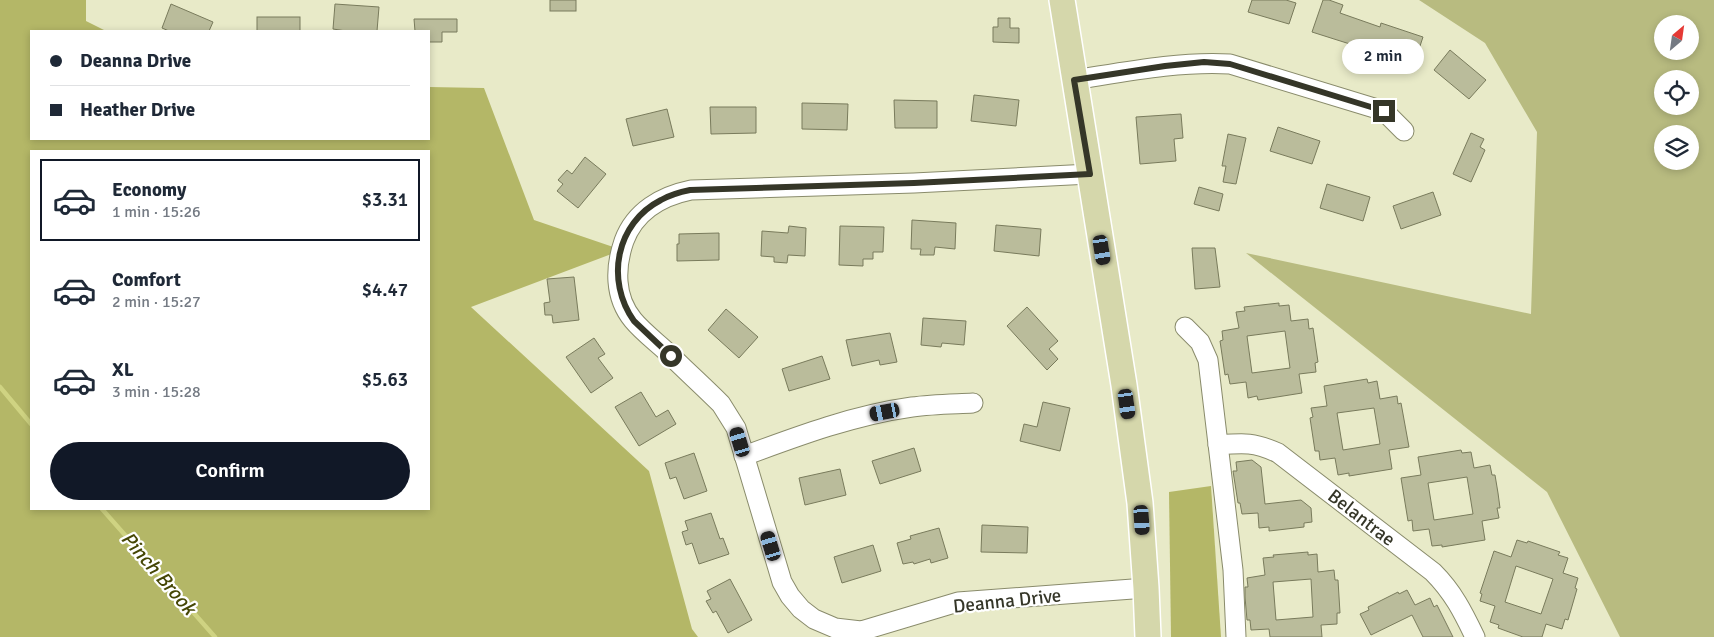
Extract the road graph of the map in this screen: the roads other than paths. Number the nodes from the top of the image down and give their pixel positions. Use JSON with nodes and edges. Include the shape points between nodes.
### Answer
{"nodes":[{"id":1,"x":1062,"y":0,"type":"edge"},
{"id":2,"x":1074,"y":80,"type":"junction"},
{"id":3,"x":1404,"y":131,"type":"dead end"},
{"id":4,"x":1090,"y":174,"type":"junction"},
{"id":5,"x":1185,"y":327,"type":"dead end"},
{"id":6,"x":973,"y":403,"type":"dead end"},
{"id":7,"x":1218,"y":446,"type":"junction"},
{"id":8,"x":744,"y":456,"type":"junction"},
{"id":9,"x":1146,"y":588,"type":"junction"},
{"id":10,"x":1148,"y":637,"type":"edge"},
{"id":11,"x":1236,"y":637,"type":"edge"},
{"id":12,"x":1475,"y":637,"type":"edge"}],
"edges":[{"from":1,"to":2,"type":"main road"},
{"from":2,"to":3,"type":"street","via":[[1165,66],[1204,62],[1230,64],[1384,111]]},
{"from":2,"to":4,"type":"main road"},
{"from":4,"to":8,"type":"street","name":"Deanna Drive","via":[[690,190],[667,197],[646,210],[626,236],[619,254],[618,287],[622,300],[634,321],[721,404],[736,428]]},
{"from":4,"to":9,"type":"main road","via":[[1140,503]]},
{"from":5,"to":7,"type":"street","via":[[1200,342],[1208,360]]},
{"from":6,"to":8,"type":"street","via":[[912,407],[871,415]]},
{"from":7,"to":11,"type":"street","via":[[1233,570]]},
{"from":7,"to":12,"type":"street","name":"Belantrae","via":[[1247,443],[1278,453],[1433,572],[1456,600]]},
{"from":8,"to":9,"type":"street","name":"Deanna Drive","via":[[782,582],[801,609],[835,628],[867,631],[958,602]]},
{"from":9,"to":10,"type":"main road"}]}
